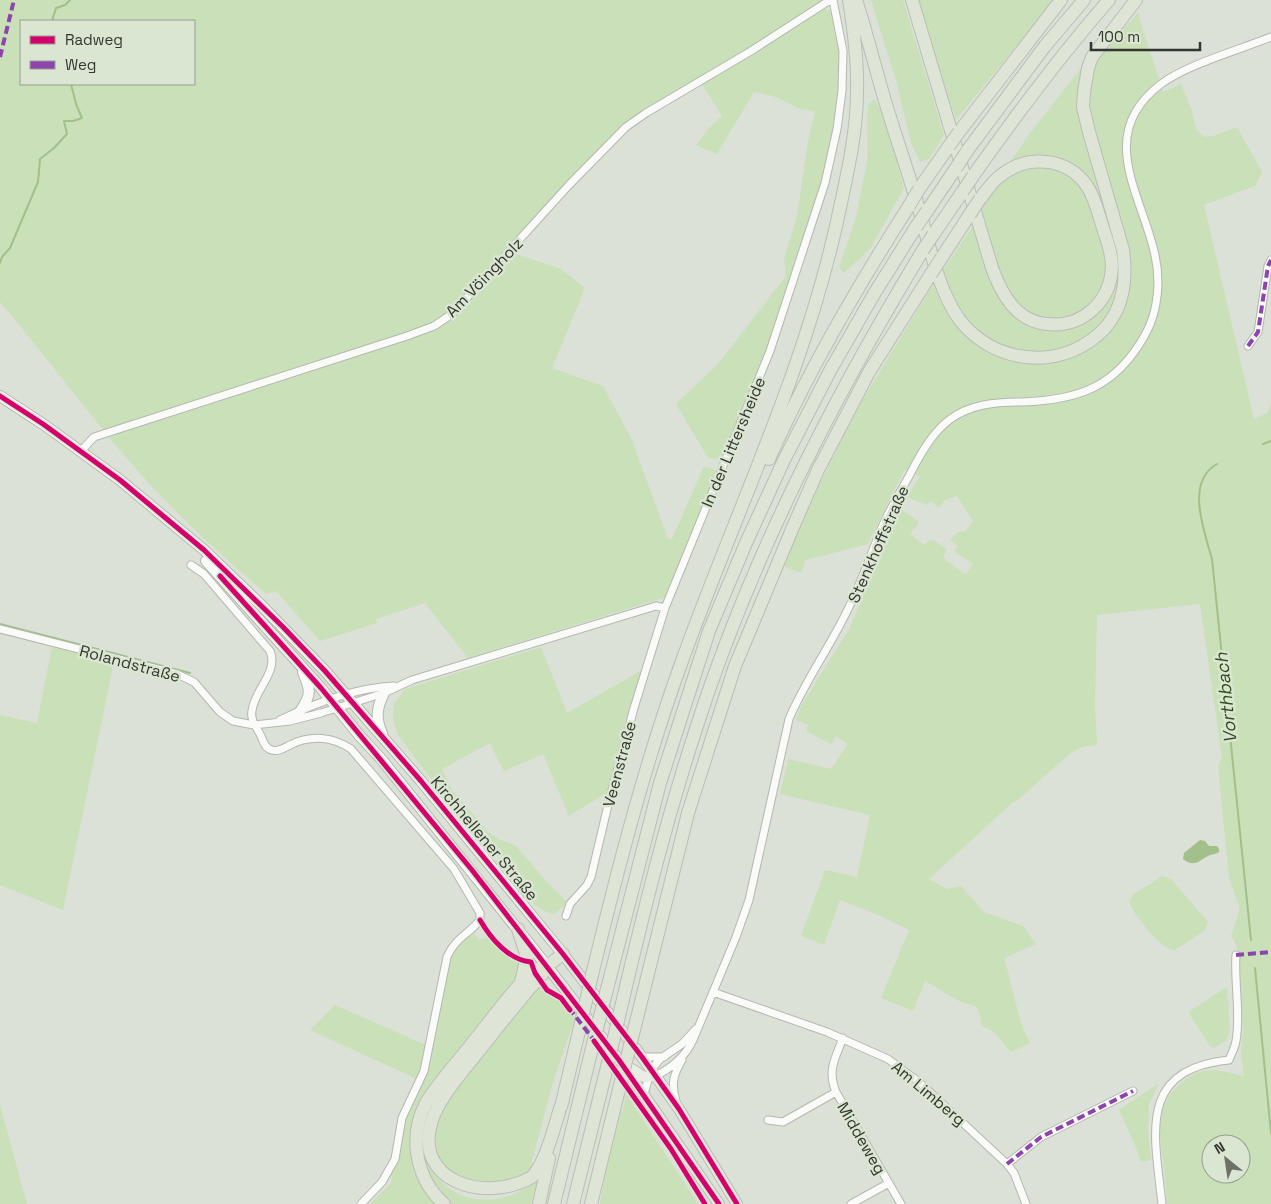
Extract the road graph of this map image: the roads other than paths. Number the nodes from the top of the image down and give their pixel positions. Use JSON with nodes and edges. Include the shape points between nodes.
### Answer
{"nodes":[{"id":1,"x":832,"y":0,"type":"edge"},
{"id":2,"x":849,"y":0,"type":"edge"},
{"id":3,"x":856,"y":0,"type":"edge"},
{"id":4,"x":912,"y":0,"type":"edge"},
{"id":5,"x":1061,"y":0,"type":"edge"},
{"id":6,"x":1084,"y":0,"type":"edge"},
{"id":7,"x":1109,"y":0,"type":"edge"},
{"id":8,"x":1136,"y":0,"type":"edge"},
{"id":9,"x":1271,"y":37,"type":"edge"},
{"id":10,"x":955,"y":129,"type":"junction"},
{"id":11,"x":1271,"y":260,"type":"edge"},
{"id":12,"x":1248,"y":346,"type":"dead end"},
{"id":13,"x":0,"y":396,"type":"edge"},
{"id":14,"x":81,"y":451,"type":"junction"},
{"id":15,"x":800,"y":472,"type":"junction"},
{"id":16,"x":171,"y":524,"type":"junction"},
{"id":17,"x":191,"y":565,"type":"dead end"},
{"id":18,"x":777,"y":565,"type":"junction"},
{"id":19,"x":703,"y":605,"type":"junction"},
{"id":20,"x":665,"y":608,"type":"junction"},
{"id":21,"x":0,"y":629,"type":"edge"},
{"id":22,"x":301,"y":666,"type":"junction"},
{"id":23,"x":396,"y":686,"type":"junction"},
{"id":24,"x":384,"y":692,"type":"junction"},
{"id":25,"x":349,"y":699,"type":"junction"},
{"id":26,"x":331,"y":700,"type":"junction"},
{"id":27,"x":337,"y":708,"type":"junction"},
{"id":28,"x":301,"y":710,"type":"junction"},
{"id":29,"x":274,"y":722,"type":"junction"},
{"id":30,"x":254,"y":725,"type":"junction"},
{"id":31,"x":384,"y":738,"type":"junction"},
{"id":32,"x":566,"y":916,"type":"dead end"},
{"id":33,"x":518,"y":929,"type":"junction"},
{"id":34,"x":563,"y":954,"type":"junction"},
{"id":35,"x":1236,"y":955,"type":"dead end"},
{"id":36,"x":547,"y":966,"type":"junction"},
{"id":37,"x":520,"y":983,"type":"junction"},
{"id":38,"x":713,"y":992,"type":"junction"},
{"id":39,"x":698,"y":1027,"type":"junction"},
{"id":40,"x":843,"y":1038,"type":"junction"},
{"id":41,"x":688,"y":1052,"type":"junction"},
{"id":42,"x":664,"y":1056,"type":"junction"},
{"id":43,"x":642,"y":1057,"type":"junction"},
{"id":44,"x":620,"y":1068,"type":"junction"},
{"id":45,"x":652,"y":1075,"type":"junction"},
{"id":46,"x":836,"y":1092,"type":"junction"},
{"id":47,"x":1133,"y":1092,"type":"dead end"},
{"id":48,"x":644,"y":1094,"type":"junction"},
{"id":49,"x":563,"y":1100,"type":"junction"},
{"id":50,"x":679,"y":1109,"type":"junction"},
{"id":51,"x":768,"y":1120,"type":"dead end"},
{"id":52,"x":1007,"y":1164,"type":"junction"},
{"id":53,"x":889,"y":1183,"type":"junction"},
{"id":54,"x":361,"y":1204,"type":"edge"},
{"id":55,"x":444,"y":1204,"type":"edge"},
{"id":56,"x":539,"y":1204,"type":"edge"},
{"id":57,"x":554,"y":1204,"type":"edge"},
{"id":58,"x":573,"y":1204,"type":"edge"},
{"id":59,"x":592,"y":1204,"type":"edge"},
{"id":60,"x":719,"y":1204,"type":"edge"},
{"id":61,"x":737,"y":1204,"type":"edge"},
{"id":62,"x":851,"y":1204,"type":"edge"},
{"id":63,"x":901,"y":1204,"type":"edge"},
{"id":64,"x":1026,"y":1204,"type":"edge"},
{"id":65,"x":1162,"y":1204,"type":"edge"}],
"edges":[{"from":1,"to":14,"type":"street","name":"Am Vöingholz","via":[[626,127],[452,314],[434,326],[94,437]]},
{"from":1,"to":20,"type":"street","name":"In der Littersheide","via":[[842,51],[842,90],[825,183],[770,351]]},
{"from":2,"to":19,"type":"highway","via":[[857,47],[858,93],[854,134],[834,239],[787,388]]},
{"from":3,"to":8,"type":"highway","via":[[950,304],[980,340],[1004,352],[1035,358],[1066,353],[1093,339],[1113,318],[1123,293],[1126,267],[1123,250],[1083,100],[1092,57]]},
{"from":4,"to":10,"type":"highway"},
{"from":5,"to":10,"type":"highway"},
{"from":6,"to":57,"type":"highway","bridge":true,"via":[[1045,46],[967,152],[874,294],[784,460],[746,543],[709,631],[660,783]]},
{"from":7,"to":15,"type":"highway","bridge":true,"via":[[1030,96],[923,250],[863,350]]},
{"from":9,"to":38,"type":"street","name":"Stenkhoffstraße","via":[[1162,83],[1148,96],[1132,120],[1126,161],[1154,252],[1158,290],[1146,334],[1125,364],[1084,393],[1057,399],[979,405],[962,411],[928,442],[883,525],[850,607],[789,719],[748,900]]},
{"from":10,"to":18,"type":"highway","bridge":true,"via":[[992,268],[1010,305],[1030,320],[1054,325],[1086,316],[1096,308],[1108,288],[1112,264],[1109,248],[1096,203],[1086,184],[1059,164],[1048,161],[1026,162],[1000,176],[980,199],[970,214],[931,274],[864,380],[818,470]]},
{"from":10,"to":19,"type":"highway","bridge":true,"via":[[949,146],[908,206],[808,378]]},
{"from":11,"to":12,"type":"street","via":[[1258,332]]},
{"from":13,"to":14,"type":"main road","name":"Kirchhellener Straße"},
{"from":14,"to":16,"type":"main road","name":"Kirchhellener Straße"},
{"from":15,"to":18,"type":"highway"},
{"from":15,"to":44,"type":"highway","bridge":true,"via":[[728,639],[695,731],[620,1012]]},
{"from":16,"to":22,"type":"main road","name":"Kirchhellener Straße"},
{"from":16,"to":25,"type":"main road","name":"Kirchhellener Straße","via":[[204,550],[262,606]]},
{"from":17,"to":30,"type":"street","via":[[204,574],[273,658],[251,712]]},
{"from":18,"to":44,"type":"highway","bridge":true,"via":[[735,666],[708,748],[688,813],[634,1030]]},
{"from":19,"to":49,"type":"highway","bridge":true,"via":[[643,776]]},
{"from":20,"to":23,"type":"street","via":[[656,606]]},
{"from":20,"to":32,"type":"street","name":"Veenstraße","via":[[634,708],[591,877],[570,904]]},
{"from":21,"to":30,"type":"street","name":"Rolandstraße","via":[[177,674],[194,682],[220,712],[233,721]]},
{"from":22,"to":26,"type":"main road","name":"Kirchhellener Straße"},
{"from":22,"to":28,"type":"main road","via":[[309,692]]},
{"from":23,"to":24,"type":"street"},
{"from":23,"to":25,"type":"street","via":[[380,686]]},
{"from":24,"to":25,"type":"street"},
{"from":24,"to":31,"type":"main road","via":[[377,717]]},
{"from":25,"to":26,"type":"street"},
{"from":25,"to":27,"type":"street"},
{"from":25,"to":31,"type":"main road","name":"Kirchhellener Straße"},
{"from":26,"to":27,"type":"main road","name":"Kirchhellener Straße"},
{"from":26,"to":28,"type":"street","name":"Rolandstraße"},
{"from":27,"to":29,"type":"street","name":"Rolandstraße"},
{"from":27,"to":33,"type":"main road","name":"Kirchhellener Straße"},
{"from":28,"to":29,"type":"street","name":"Rolandstraße"},
{"from":29,"to":30,"type":"street","name":"Rolandstraße"},
{"from":30,"to":54,"type":"street","via":[[270,750],[280,750],[313,738],[331,739],[351,750],[454,869],[480,913],[480,920],[460,937],[450,951],[424,1071],[402,1118],[395,1159],[382,1182]]},
{"from":31,"to":34,"type":"main road","name":"Kirchhellener Straße"},
{"from":33,"to":36,"type":"main road","name":"Kirchhellener Straße"},
{"from":33,"to":37,"type":"highway","via":[[527,957]]},
{"from":34,"to":36,"type":"highway"},
{"from":34,"to":43,"type":"main road","name":"Kirchhellener Straße"},
{"from":35,"to":65,"type":"street","via":[[1238,1027],[1236,1044],[1229,1060],[1211,1062],[1180,1074],[1167,1089],[1158,1108],[1155,1132]]},
{"from":36,"to":37,"type":"highway","via":[[534,970]]},
{"from":36,"to":44,"type":"main road","name":"Kirchhellener Straße"},
{"from":36,"to":49,"type":"highway","via":[[460,1075],[438,1108],[430,1131],[434,1164],[445,1180],[462,1193],[486,1199],[510,1193],[540,1166]]},
{"from":37,"to":55,"type":"highway","via":[[430,1097],[422,1112],[416,1142],[417,1158],[427,1184]]},
{"from":38,"to":39,"type":"street","name":"Stenkhoffstraße"},
{"from":38,"to":40,"type":"street","name":"Am Limberg"},
{"from":39,"to":41,"type":"street","name":"Stenkhoffstraße"},
{"from":39,"to":42,"type":"street","name":"Stenkhoffstraße","via":[[682,1044]]},
{"from":40,"to":46,"type":"street","name":"Middeweg","via":[[832,1066],[831,1080]]},
{"from":40,"to":52,"type":"street","name":"Am Limberg","via":[[888,1059],[919,1082]]},
{"from":41,"to":45,"type":"street","name":"Stenkhoffstraße","via":[[670,1068]]},
{"from":41,"to":50,"type":"street","name":"Kirchhellener Straße","via":[[672,1082]]},
{"from":42,"to":43,"type":"street"},
{"from":42,"to":45,"type":"street","name":"Stenkhoffstraße"},
{"from":43,"to":45,"type":"main road","name":"Kirchhellener Straße"},
{"from":44,"to":45,"type":"main road","name":"Kirchhellener Straße","via":[[640,1076]]},
{"from":44,"to":48,"type":"main road","name":"Kirchhellener Straße"},
{"from":44,"to":58,"type":"highway"},
{"from":44,"to":59,"type":"highway"},
{"from":45,"to":48,"type":"street","name":"Stenkhoffstraße"},
{"from":45,"to":50,"type":"main road","name":"Kirchhellener Straße"},
{"from":46,"to":51,"type":"street","name":"Middeweg","via":[[783,1122]]},
{"from":46,"to":53,"type":"street","name":"Middeweg"},
{"from":47,"to":52,"type":"street","via":[[1041,1137]]},
{"from":48,"to":60,"type":"main road","name":"Kirchhellener Straße"},
{"from":49,"to":56,"type":"highway"},
{"from":50,"to":61,"type":"main road","name":"Kirchhellener Straße"},
{"from":52,"to":64,"type":"street","name":"Am Limberg"},
{"from":53,"to":62,"type":"street","name":"Middeweg"},
{"from":53,"to":63,"type":"street","name":"Middeweg"}]}
